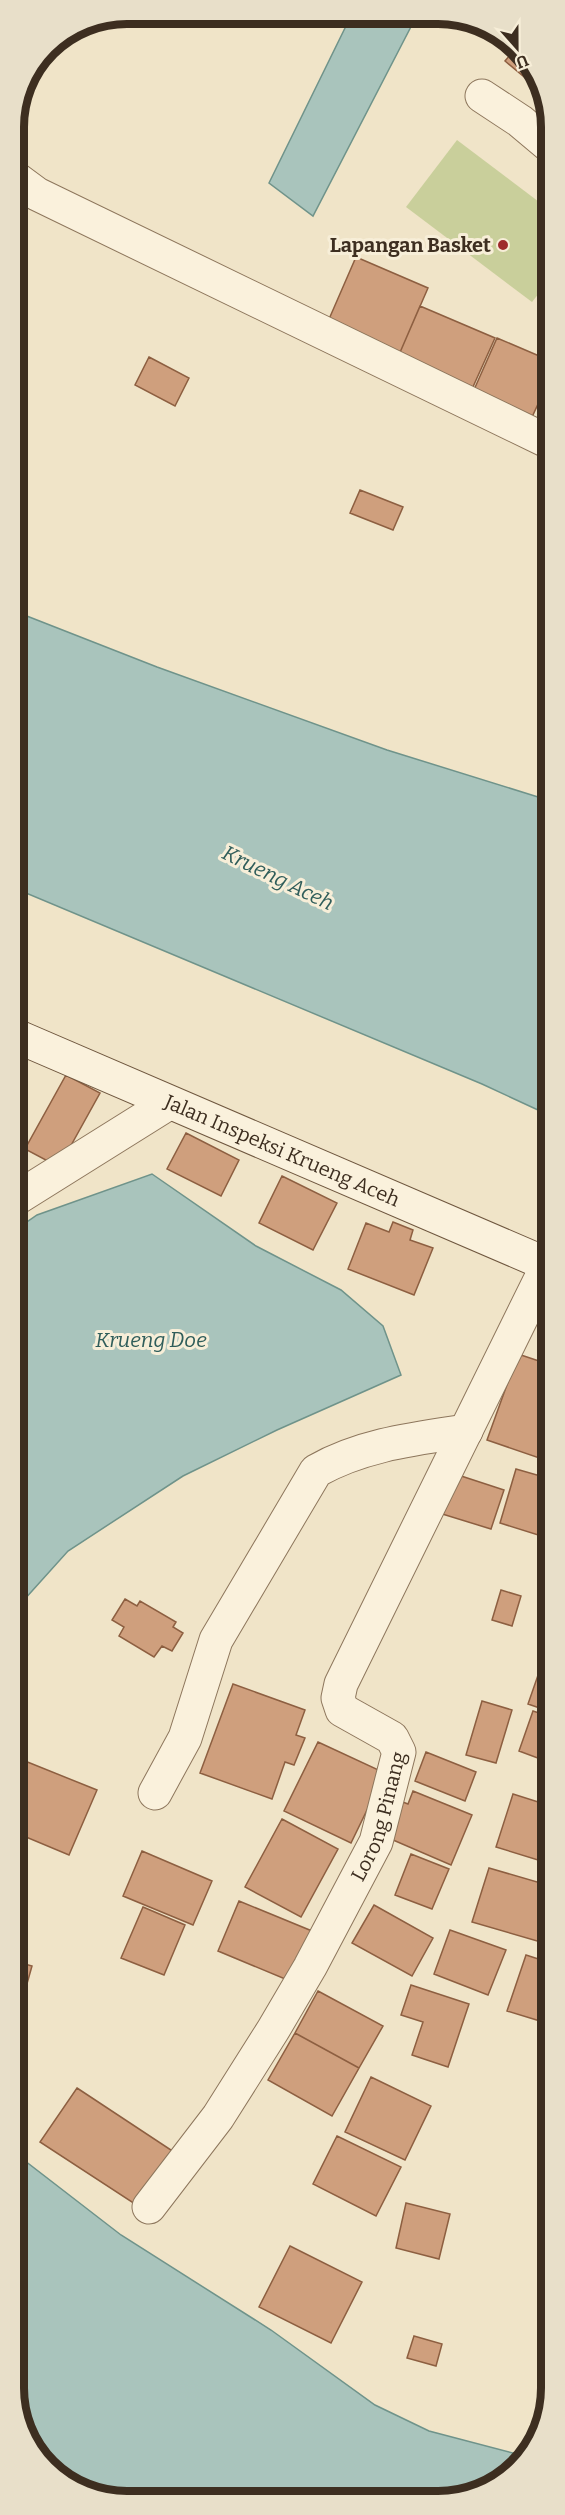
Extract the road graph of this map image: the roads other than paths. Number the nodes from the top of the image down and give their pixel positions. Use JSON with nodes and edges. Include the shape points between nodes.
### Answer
{"nodes":[{"id":1,"x":482,"y":96,"type":"dead end"},
{"id":2,"x":541,"y":139,"type":"edge"},
{"id":3,"x":24,"y":184,"type":"edge"},
{"id":4,"x":541,"y":438,"type":"edge"},
{"id":5,"x":24,"y":1039,"type":"edge"},
{"id":6,"x":169,"y":1103,"type":"junction"},
{"id":7,"x":24,"y":1194,"type":"edge"},
{"id":8,"x":541,"y":1262,"type":"edge"},
{"id":9,"x":541,"y":1281,"type":"edge"},
{"id":10,"x":465,"y":1431,"type":"junction"},
{"id":11,"x":155,"y":1793,"type":"dead end"},
{"id":12,"x":149,"y":2207,"type":"dead end"}],
"edges":[{"from":1,"to":2,"type":"street"},
{"from":3,"to":4,"type":"street"},
{"from":5,"to":6,"type":"street","name":"Jalan Inspeksi Krueng Aceh"},
{"from":6,"to":7,"type":"street"},
{"from":6,"to":8,"type":"street","name":"Jalan Inspeksi Krueng Aceh"},
{"from":9,"to":10,"type":"street","name":"Lorong Pinang"},
{"from":10,"to":11,"type":"street","via":[[390,1443],[339,1459],[316,1471],[216,1640],[185,1738]]},
{"from":10,"to":12,"type":"street","name":"Lorong Pinang","via":[[340,1684],[338,1698],[342,1710],[392,1738],[399,1752],[376,1842],[273,2030],[218,2117]]}]}
